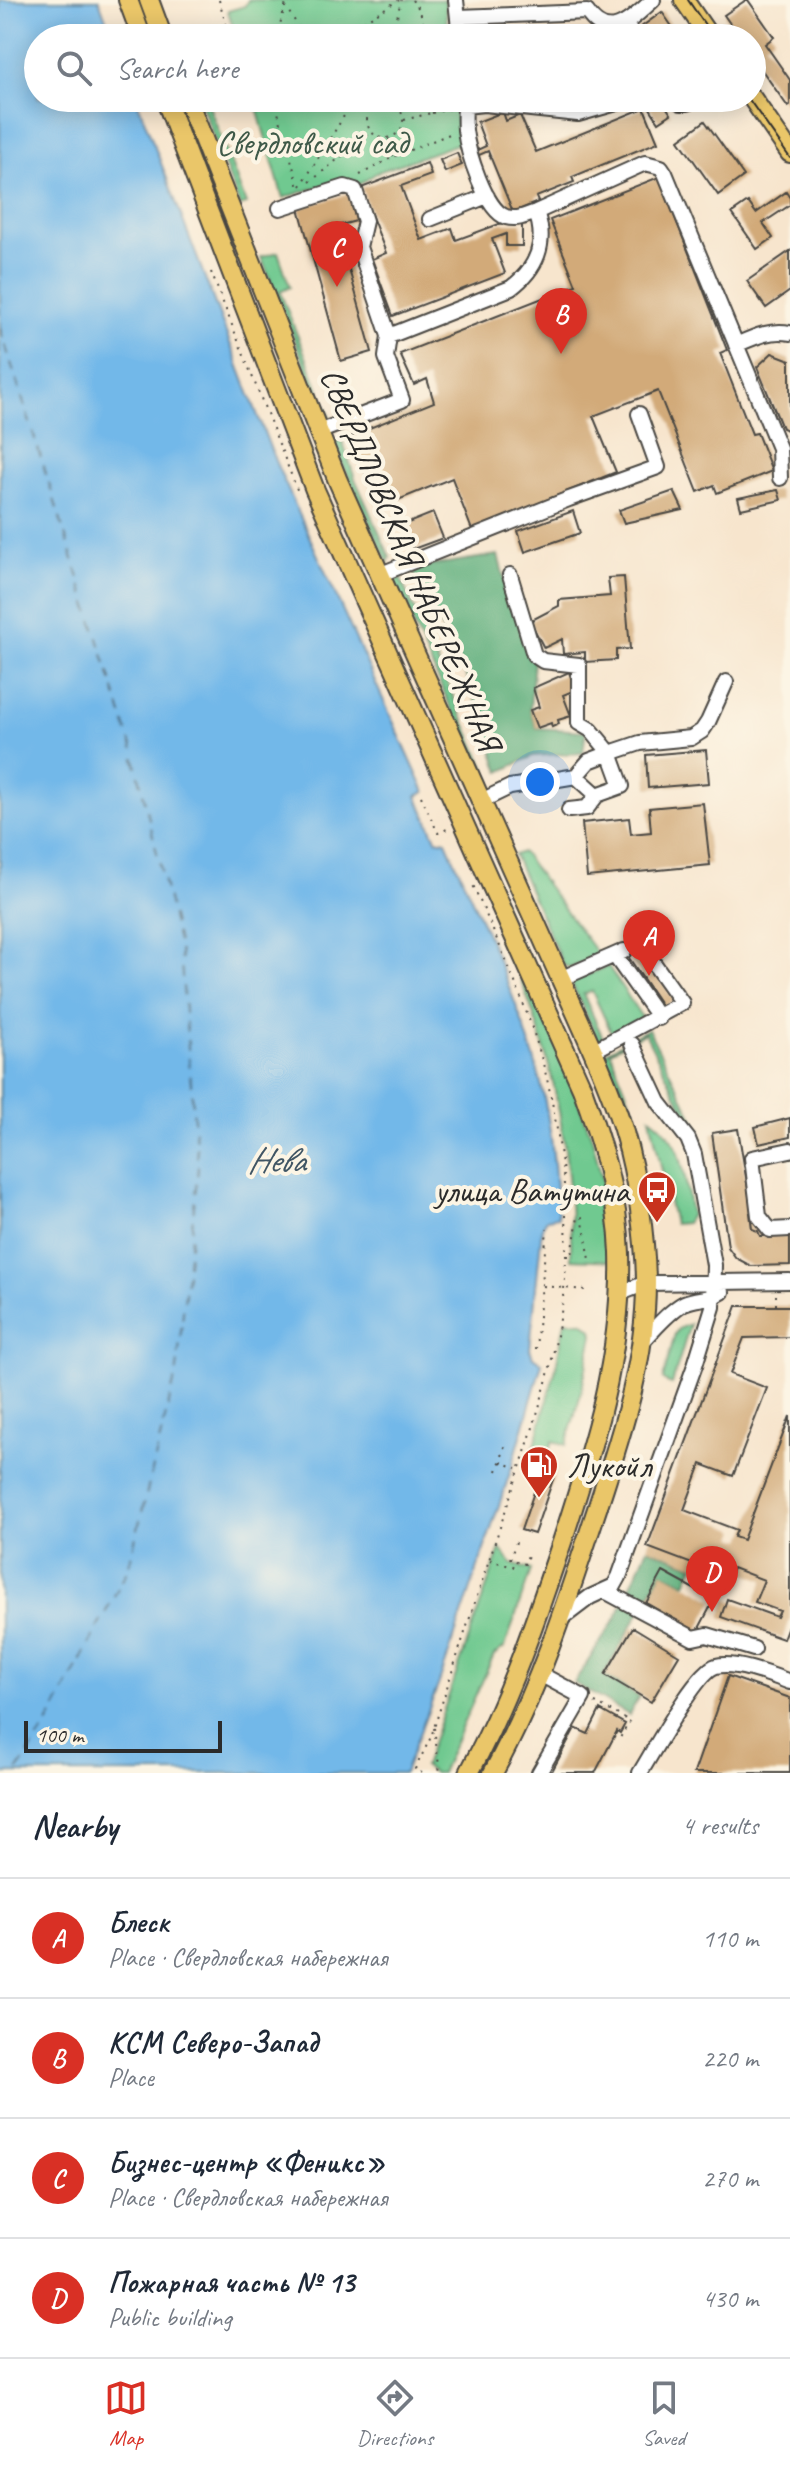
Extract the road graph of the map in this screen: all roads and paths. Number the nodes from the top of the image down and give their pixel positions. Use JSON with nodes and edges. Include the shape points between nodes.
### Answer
{"nodes":[{"id":1,"x":128,"y":0,"type":"edge"},
{"id":2,"x":149,"y":0,"type":"edge"},
{"id":3,"x":219,"y":0,"type":"edge"},
{"id":4,"x":287,"y":0,"type":"edge"},
{"id":5,"x":400,"y":0,"type":"edge"},
{"id":6,"x":412,"y":0,"type":"edge"},
{"id":7,"x":456,"y":0,"type":"edge"},
{"id":8,"x":653,"y":0,"type":"edge"},
{"id":9,"x":684,"y":0,"type":"edge"},
{"id":10,"x":285,"y":5,"type":"junction"},
{"id":11,"x":587,"y":6,"type":"edge"},
{"id":12,"x":458,"y":17,"type":"junction"},
{"id":13,"x":396,"y":21,"type":"junction"},
{"id":14,"x":137,"y":24,"type":"edge"},
{"id":15,"x":158,"y":24,"type":"edge"},
{"id":16,"x":226,"y":24,"type":"edge"},
{"id":17,"x":280,"y":24,"type":"edge"},
{"id":18,"x":297,"y":24,"type":"edge"},
{"id":19,"x":360,"y":24,"type":"edge"},
{"id":20,"x":394,"y":24,"type":"edge"},
{"id":21,"x":396,"y":24,"type":"edge"},
{"id":22,"x":423,"y":24,"type":"edge"},
{"id":23,"x":459,"y":24,"type":"edge"},
{"id":24,"x":595,"y":24,"type":"edge"},
{"id":25,"x":626,"y":24,"type":"edge"},
{"id":26,"x":700,"y":24,"type":"edge"},
{"id":27,"x":170,"y":112,"type":"edge"},
{"id":28,"x":192,"y":112,"type":"edge"},
{"id":29,"x":278,"y":112,"type":"edge"},
{"id":30,"x":346,"y":112,"type":"edge"},
{"id":31,"x":370,"y":112,"type":"edge"},
{"id":32,"x":400,"y":112,"type":"edge"},
{"id":33,"x":434,"y":112,"type":"edge"},
{"id":34,"x":465,"y":112,"type":"edge"},
{"id":35,"x":559,"y":112,"type":"edge"},
{"id":36,"x":583,"y":112,"type":"edge"},
{"id":37,"x":762,"y":112,"type":"edge"},
{"id":38,"x":431,"y":113,"type":"joint"},
{"id":39,"x":403,"y":120,"type":"junction"},
{"id":40,"x":465,"y":129,"type":"junction"},
{"id":41,"x":371,"y":132,"type":"junction"},
{"id":42,"x":389,"y":138,"type":"junction"},
{"id":43,"x":790,"y":153,"type":"edge"},
{"id":44,"x":393,"y":157,"type":"junction"},
{"id":45,"x":351,"y":187,"type":"junction"},
{"id":46,"x":299,"y":189,"type":"junction"},
{"id":47,"x":487,"y":196,"type":"junction"},
{"id":48,"x":280,"y":208,"type":"dead end"},
{"id":49,"x":536,"y":212,"type":"junction"},
{"id":50,"x":430,"y":219,"type":"dead end"},
{"id":51,"x":211,"y":272,"type":"dead end"},
{"id":52,"x":790,"y":333,"type":"edge"},
{"id":53,"x":389,"y":336,"type":"junction"},
{"id":54,"x":736,"y":345,"type":"junction"},
{"id":55,"x":639,"y":414,"type":"dead end"},
{"id":56,"x":318,"y":432,"type":"junction"},
{"id":57,"x":780,"y":478,"type":"dead end"},
{"id":58,"x":302,"y":503,"type":"dead end"},
{"id":59,"x":381,"y":574,"type":"junction"},
{"id":60,"x":510,"y":575,"type":"dead end"},
{"id":61,"x":726,"y":682,"type":"dead end"},
{"id":62,"x":610,"y":753,"type":"junction"},
{"id":63,"x":576,"y":776,"type":"junction"},
{"id":64,"x":597,"y":795,"type":"junction"},
{"id":65,"x":421,"y":796,"type":"dead end"},
{"id":66,"x":481,"y":801,"type":"junction"},
{"id":67,"x":569,"y":810,"type":"dead end"},
{"id":68,"x":451,"y":834,"type":"dead end"},
{"id":69,"x":469,"y":876,"type":"dead end"},
{"id":70,"x":625,"y":951,"type":"junction"},
{"id":71,"x":560,"y":979,"type":"junction"},
{"id":72,"x":659,"y":1018,"type":"junction"},
{"id":73,"x":632,"y":1044,"type":"dead end"},
{"id":74,"x":593,"y":1051,"type":"junction"},
{"id":75,"x":790,"y":1150,"type":"edge"},
{"id":76,"x":547,"y":1229,"type":"dead end"},
{"id":77,"x":790,"y":1229,"type":"edge"},
{"id":78,"x":566,"y":1256,"type":"junction"},
{"id":79,"x":590,"y":1259,"type":"dead end"},
{"id":80,"x":790,"y":1281,"type":"edge"},
{"id":81,"x":715,"y":1282,"type":"junction"},
{"id":82,"x":735,"y":1282,"type":"junction"},
{"id":83,"x":646,"y":1283,"type":"junction"},
{"id":84,"x":542,"y":1286,"type":"junction"},
{"id":85,"x":563,"y":1288,"type":"junction"},
{"id":86,"x":586,"y":1290,"type":"dead end"},
{"id":87,"x":621,"y":1293,"type":"junction"},
{"id":88,"x":776,"y":1294,"type":"dead end"},
{"id":89,"x":714,"y":1298,"type":"junction"},
{"id":90,"x":776,"y":1306,"type":"dead end"},
{"id":91,"x":641,"y":1343,"type":"junction"},
{"id":92,"x":536,"y":1349,"type":"dead end"},
{"id":93,"x":507,"y":1441,"type":"dead end"},
{"id":94,"x":500,"y":1461,"type":"junction"},
{"id":95,"x":520,"y":1469,"type":"junction"},
{"id":96,"x":497,"y":1471,"type":"dead end"},
{"id":97,"x":516,"y":1542,"type":"dead end"},
{"id":98,"x":528,"y":1555,"type":"dead end"},
{"id":99,"x":490,"y":1560,"type":"junction"},
{"id":100,"x":515,"y":1561,"type":"junction"},
{"id":101,"x":605,"y":1591,"type":"junction"},
{"id":102,"x":561,"y":1619,"type":"junction"},
{"id":103,"x":754,"y":1649,"type":"dead end"},
{"id":104,"x":540,"y":1674,"type":"junction"},
{"id":105,"x":790,"y":1682,"type":"edge"},
{"id":106,"x":583,"y":1697,"type":"junction"},
{"id":107,"x":434,"y":1727,"type":"junction"},
{"id":108,"x":620,"y":1738,"type":"dead end"},
{"id":109,"x":422,"y":1773,"type":"edge"},
{"id":110,"x":440,"y":1773,"type":"edge"},
{"id":111,"x":469,"y":1773,"type":"edge"},
{"id":112,"x":493,"y":1773,"type":"edge"},
{"id":113,"x":539,"y":1773,"type":"edge"},
{"id":114,"x":640,"y":1773,"type":"edge"}],
"edges":[{"from":1,"to":14,"type":"main road"},
{"from":2,"to":15,"type":"main road"},
{"from":3,"to":16,"type":"path"},
{"from":4,"to":10,"type":"path"},
{"from":5,"to":13,"type":"path"},
{"from":5,"to":19,"type":"path"},
{"from":6,"to":22,"type":"path"},
{"from":7,"to":12,"type":"street"},
{"from":8,"to":25,"type":"street"},
{"from":9,"to":26,"type":"main road"},
{"from":10,"to":17,"type":"path"},
{"from":10,"to":18,"type":"path"},
{"from":11,"to":12,"type":"street"},
{"from":11,"to":24,"type":"street"},
{"from":12,"to":23,"type":"street"},
{"from":13,"to":20,"type":"path"},
{"from":13,"to":21,"type":"path"},
{"from":27,"to":87,"type":"main road","name":"СВЕРДЛОВСКАЯ НАБЕРЕЖНАЯ","via":[[315,490],[582,1088],[613,1194]]},
{"from":28,"to":56,"type":"main road","name":"СВЕРДЛОВСКАЯ НАБЕРЕЖНАЯ"},
{"from":29,"to":46,"type":"path"},
{"from":30,"to":46,"type":"path"},
{"from":31,"to":41,"type":"path"},
{"from":32,"to":39,"type":"path"},
{"from":33,"to":38,"type":"path"},
{"from":34,"to":40,"type":"street"},
{"from":35,"to":36,"type":"street"},
{"from":37,"to":43,"type":"main road"},
{"from":38,"to":39,"type":"path"},
{"from":39,"to":42,"type":"path"},
{"from":40,"to":44,"type":"path"},
{"from":40,"to":47,"type":"street"},
{"from":41,"to":42,"type":"path"},
{"from":41,"to":46,"type":"path"},
{"from":42,"to":44,"type":"path"},
{"from":44,"to":45,"type":"path","via":[[354,178]]},
{"from":45,"to":48,"type":"street"},
{"from":45,"to":53,"type":"street","via":[[365,221],[359,247]]},
{"from":47,"to":49,"type":"street","via":[[504,216],[518,219]]},
{"from":47,"to":50,"type":"street"},
{"from":49,"to":53,"type":"street","via":[[541,238],[527,276],[511,288]]},
{"from":49,"to":54,"type":"street","via":[[645,163],[661,167]]},
{"from":51,"to":58,"type":"path"},
{"from":52,"to":54,"type":"street","via":[[760,334]]},
{"from":53,"to":56,"type":"street","via":[[386,357],[402,400]]},
{"from":54,"to":57,"type":"street","via":[[779,448]]},
{"from":55,"to":59,"type":"street","via":[[658,467]]},
{"from":56,"to":59,"type":"main road","name":"СВЕРДЛОВСКАЯ НАБЕРЕЖНАЯ"},
{"from":59,"to":66,"type":"main road","name":"СВЕРДЛОВСКАЯ НАБЕРЕЖНАЯ"},
{"from":60,"to":62,"type":"street","via":[[534,655],[579,665],[579,723]]},
{"from":61,"to":62,"type":"street","via":[[708,722],[691,738],[640,743]]},
{"from":62,"to":63,"type":"street","via":[[589,761]]},
{"from":62,"to":64,"type":"street","via":[[622,786]]},
{"from":63,"to":64,"type":"street"},
{"from":63,"to":66,"type":"street","via":[[510,787]]},
{"from":64,"to":67,"type":"street","via":[[587,808]]},
{"from":65,"to":68,"type":"path","via":[[438,833],[448,828]]},
{"from":66,"to":71,"type":"main road","name":"СВЕРДЛОВСКАЯ НАБЕРЕЖНАЯ"},
{"from":69,"to":78,"type":"path","via":[[529,1015],[542,1060],[563,1176]]},
{"from":70,"to":71,"type":"street"},
{"from":70,"to":72,"type":"street"},
{"from":70,"to":72,"type":"street","via":[[640,944],[682,1003]]},
{"from":71,"to":74,"type":"main road","name":"СВЕРДЛОВСКАЯ НАБЕРЕЖНАЯ"},
{"from":72,"to":74,"type":"street"},
{"from":73,"to":81,"type":"street","via":[[659,1102],[694,1154]]},
{"from":74,"to":83,"type":"main road","name":"СВЕРДЛОВСКАЯ НАБЕРЕЖНАЯ","via":[[626,1138]]},
{"from":75,"to":77,"type":"street","via":[[752,1158],[759,1216],[770,1230]]},
{"from":76,"to":84,"type":"path"},
{"from":78,"to":79,"type":"path","via":[[572,1256],[582,1217]]},
{"from":78,"to":85,"type":"path"},
{"from":80,"to":82,"type":"street"},
{"from":81,"to":82,"type":"street"},
{"from":81,"to":83,"type":"street"},
{"from":81,"to":89,"type":"street"},
{"from":82,"to":89,"type":"street"},
{"from":83,"to":87,"type":"street"},
{"from":83,"to":91,"type":"main road","name":"СВЕРДЛОВСКАЯ НАБЕРЕЖНАЯ"},
{"from":84,"to":85,"type":"path"},
{"from":84,"to":92,"type":"path"},
{"from":85,"to":86,"type":"path"},
{"from":85,"to":95,"type":"path","via":[[548,1372]]},
{"from":87,"to":111,"type":"main road","name":"СВЕРДЛОВСКАЯ НАБЕРЕЖНАЯ","via":[[607,1390],[586,1469],[521,1664]]},
{"from":88,"to":90,"type":"path"},
{"from":89,"to":91,"type":"street","via":[[682,1304]]},
{"from":89,"to":101,"type":"street","via":[[619,1577]]},
{"from":91,"to":102,"type":"main road","name":"СВЕРДЛОВСКАЯ НАБЕРЕЖНАЯ","via":[[633,1389]]},
{"from":93,"to":94,"type":"path"},
{"from":94,"to":95,"type":"path"},
{"from":94,"to":96,"type":"path"},
{"from":95,"to":99,"type":"path"},
{"from":97,"to":100,"type":"path","via":[[510,1559]]},
{"from":98,"to":100,"type":"path","via":[[525,1564]]},
{"from":99,"to":100,"type":"path","via":[[513,1567]]},
{"from":99,"to":107,"type":"path"},
{"from":101,"to":102,"type":"street"},
{"from":101,"to":103,"type":"street","via":[[693,1638],[707,1635]]},
{"from":102,"to":104,"type":"main road","name":"СВЕРДЛОВСКАЯ НАБЕРЕЖНАЯ"},
{"from":104,"to":106,"type":"street"},
{"from":104,"to":112,"type":"main road","name":"СВЕРДЛОВСКАЯ НАБЕРЕЖНАЯ"},
{"from":105,"to":114,"type":"street","via":[[727,1664],[712,1666]]},
{"from":106,"to":108,"type":"path","via":[[630,1721]]},
{"from":106,"to":113,"type":"street"},
{"from":107,"to":109,"type":"path","via":[[415,1769]]},
{"from":107,"to":110,"type":"path"}]}
